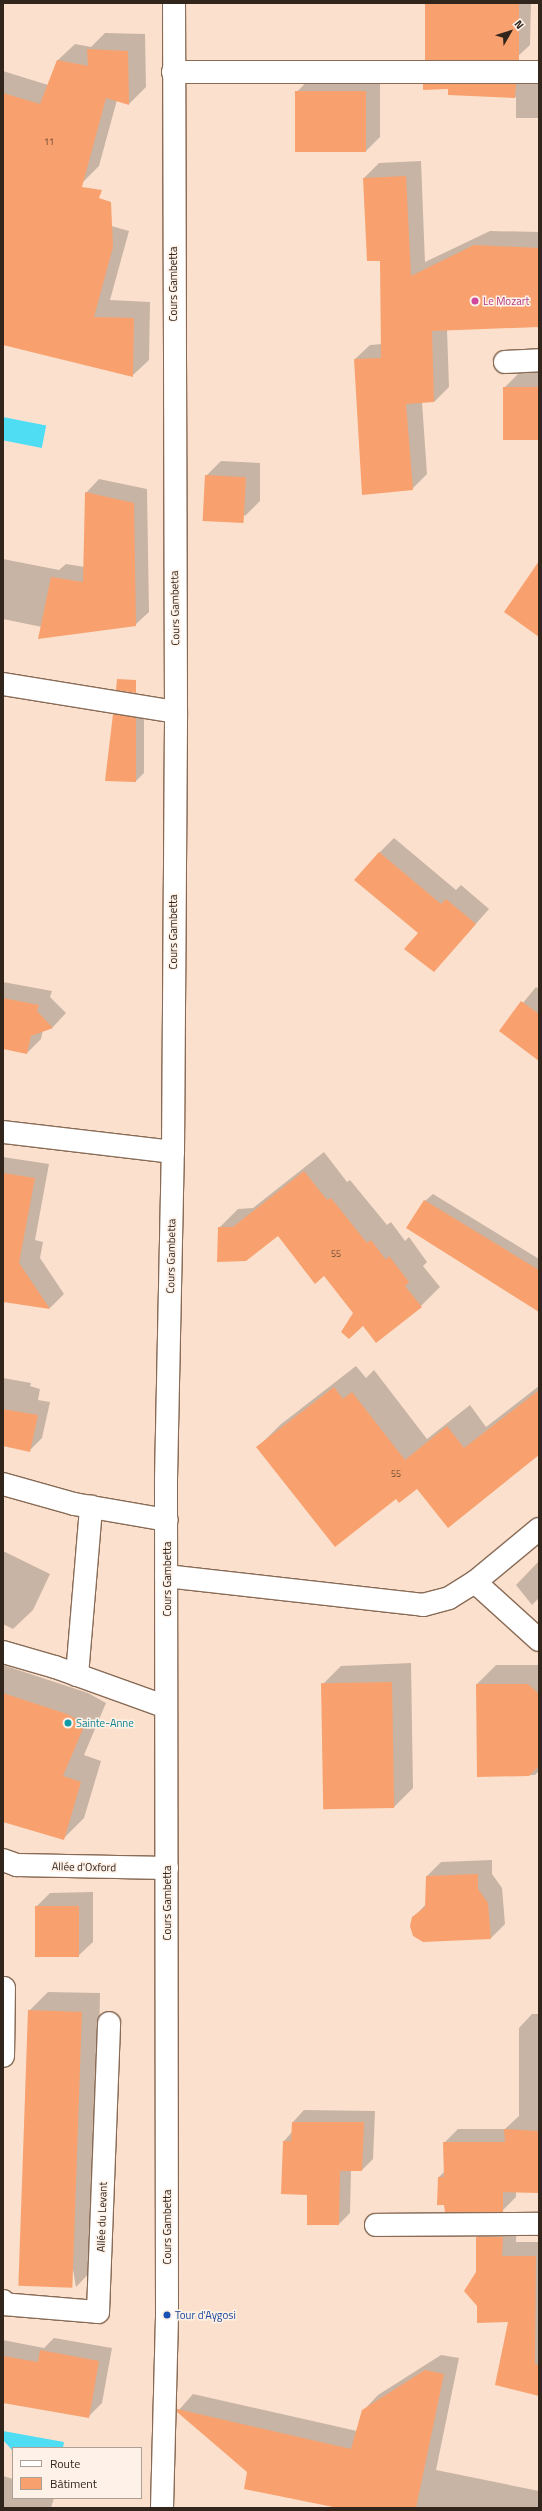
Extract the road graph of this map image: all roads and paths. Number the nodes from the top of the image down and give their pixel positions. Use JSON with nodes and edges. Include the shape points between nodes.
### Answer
{"nodes":[{"id":1,"x":174,"y":3,"type":"edge"},
{"id":2,"x":173,"y":72,"type":"junction"},
{"id":3,"x":539,"y":72,"type":"edge"},
{"id":4,"x":539,"y":360,"type":"edge"},
{"id":5,"x":505,"y":362,"type":"dead end"},
{"id":6,"x":3,"y":684,"type":"edge"},
{"id":7,"x":176,"y":712,"type":"junction"},
{"id":8,"x":3,"y":1132,"type":"edge"},
{"id":9,"x":173,"y":1152,"type":"junction"},
{"id":10,"x":3,"y":1484,"type":"edge"},
{"id":11,"x":91,"y":1507,"type":"junction"},
{"id":12,"x":167,"y":1520,"type":"junction"},
{"id":13,"x":539,"y":1529,"type":"edge"},
{"id":14,"x":166,"y":1576,"type":"junction"},
{"id":15,"x":474,"y":1582,"type":"junction"},
{"id":16,"x":539,"y":1640,"type":"edge"},
{"id":17,"x":3,"y":1652,"type":"edge"},
{"id":18,"x":76,"y":1675,"type":"junction"},
{"id":19,"x":166,"y":1707,"type":"junction"},
{"id":20,"x":8,"y":1868,"type":"edge"},
{"id":21,"x":167,"y":1868,"type":"junction"},
{"id":22,"x":4,"y":1988,"type":"edge"},
{"id":23,"x":109,"y":2023,"type":"dead end"},
{"id":24,"x":3,"y":2056,"type":"edge"},
{"id":25,"x":539,"y":2224,"type":"edge"},
{"id":26,"x":376,"y":2225,"type":"dead end"},
{"id":27,"x":3,"y":2301,"type":"edge"},
{"id":28,"x":162,"y":2508,"type":"edge"}],
"edges":[{"from":1,"to":2,"type":"main road","name":"Cours Gambetta"},
{"from":2,"to":3,"type":"main road"},
{"from":2,"to":7,"type":"main road","name":"Cours Gambetta"},
{"from":4,"to":5,"type":"main road"},
{"from":6,"to":7,"type":"main road"},
{"from":7,"to":9,"type":"main road","name":"Cours Gambetta"},
{"from":8,"to":9,"type":"main road"},
{"from":9,"to":12,"type":"main road","name":"Cours Gambetta"},
{"from":10,"to":11,"type":"main road"},
{"from":11,"to":12,"type":"main road"},
{"from":11,"to":18,"type":"main road"},
{"from":12,"to":14,"type":"main road","name":"Cours Gambetta"},
{"from":13,"to":15,"type":"main road"},
{"from":14,"to":15,"type":"main road","via":[[423,1605],[449,1598]]},
{"from":14,"to":19,"type":"main road","name":"Cours Gambetta"},
{"from":15,"to":16,"type":"main road"},
{"from":17,"to":18,"type":"main road"},
{"from":18,"to":19,"type":"main road"},
{"from":19,"to":21,"type":"main road","name":"Cours Gambetta"},
{"from":20,"to":21,"type":"main road","name":"Allée d'Oxford"},
{"from":21,"to":28,"type":"main road","name":"Cours Gambetta","via":[[166,2315]]},
{"from":22,"to":24,"type":"main road"},
{"from":23,"to":27,"type":"main road","name":"Allée du Levant","via":[[98,2312],[3,2304]]},
{"from":25,"to":26,"type":"main road"}]}
